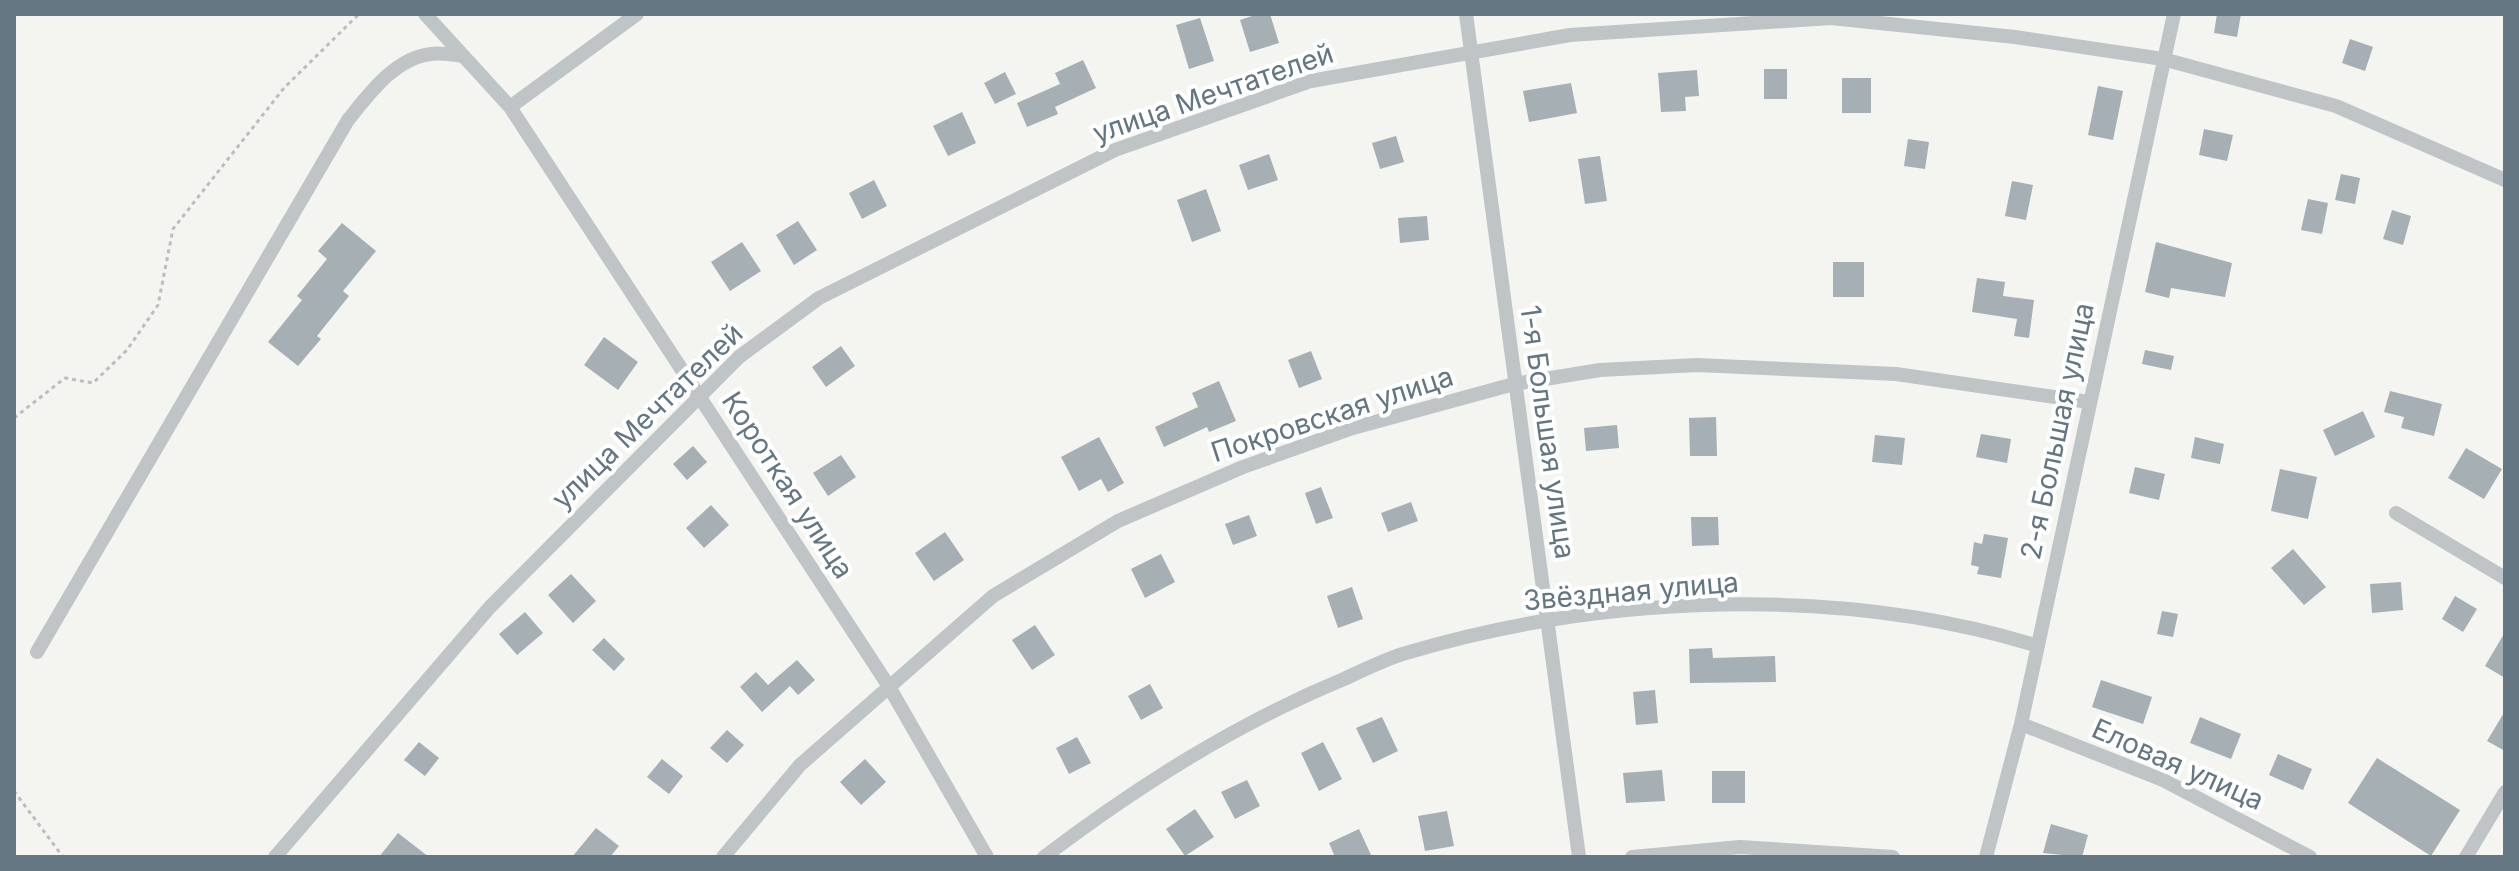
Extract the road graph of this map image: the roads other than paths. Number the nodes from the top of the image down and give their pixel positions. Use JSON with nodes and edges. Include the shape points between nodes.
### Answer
{"nodes":[{"id":1,"x":425,"y":14,"type":"edge"},
{"id":2,"x":637,"y":14,"type":"edge"},
{"id":3,"x":1466,"y":14,"type":"edge"},
{"id":4,"x":2174,"y":14,"type":"edge"},
{"id":5,"x":1471,"y":50,"type":"junction"},
{"id":6,"x":463,"y":56,"type":"junction"},
{"id":7,"x":2163,"y":59,"type":"junction"},
{"id":8,"x":510,"y":107,"type":"junction"},
{"id":9,"x":2505,"y":180,"type":"edge"},
{"id":10,"x":1514,"y":384,"type":"junction"},
{"id":11,"x":699,"y":395,"type":"junction"},
{"id":12,"x":2089,"y":402,"type":"junction"},
{"id":13,"x":2396,"y":513,"type":"dead end"},
{"id":14,"x":2505,"y":578,"type":"edge"},
{"id":15,"x":1547,"y":619,"type":"junction"},
{"id":16,"x":2038,"y":646,"type":"junction"},
{"id":17,"x":37,"y":652,"type":"dead end"},
{"id":18,"x":888,"y":685,"type":"junction"},
{"id":19,"x":2021,"y":724,"type":"junction"},
{"id":20,"x":2505,"y":792,"type":"edge"},
{"id":21,"x":275,"y":857,"type":"edge"},
{"id":22,"x":723,"y":857,"type":"edge"},
{"id":23,"x":987,"y":857,"type":"edge"},
{"id":24,"x":1044,"y":857,"type":"edge"},
{"id":25,"x":1579,"y":857,"type":"edge"},
{"id":26,"x":1632,"y":857,"type":"edge"},
{"id":27,"x":1893,"y":857,"type":"edge"},
{"id":28,"x":1986,"y":857,"type":"edge"},
{"id":29,"x":2310,"y":857,"type":"edge"},
{"id":30,"x":2466,"y":857,"type":"edge"}],
"edges":[{"from":1,"to":6,"type":"street","name":"Короткая улица"},
{"from":2,"to":8,"type":"street"},
{"from":3,"to":5,"type":"street","name":"1-я Большая улица"},
{"from":4,"to":7,"type":"street","name":"2-я Большая улица"},
{"from":5,"to":7,"type":"street","name":"улица Мечтателей","via":[[1570,35],[1831,18]]},
{"from":5,"to":10,"type":"street","name":"1-я Большая улица"},
{"from":5,"to":11,"type":"street","name":"улица Мечтателей","via":[[1311,81],[1115,150],[819,298],[739,357]]},
{"from":6,"to":8,"type":"street","name":"Короткая улица"},
{"from":6,"to":17,"type":"street","via":[[430,53],[395,69],[348,120]]},
{"from":7,"to":9,"type":"street","name":"улица Мечтателей","via":[[2336,106]]},
{"from":7,"to":12,"type":"street","name":"2-я Большая улица"},
{"from":8,"to":11,"type":"street","name":"Короткая улица"},
{"from":10,"to":12,"type":"street","name":"Покровская улица","via":[[1600,370],[1697,365],[1896,374]]},
{"from":10,"to":15,"type":"street","name":"1-я Большая улица"},
{"from":10,"to":18,"type":"street","name":"Покровская улица","via":[[1353,428],[1243,467],[1118,521],[993,596]]},
{"from":11,"to":18,"type":"street","name":"Короткая улица"},
{"from":11,"to":21,"type":"street","name":"улица Мечтателей","via":[[490,607]]},
{"from":12,"to":16,"type":"street","name":"2-я Большая улица"},
{"from":13,"to":14,"type":"street"},
{"from":15,"to":16,"type":"street","name":"Звёздная улица","via":[[1735,604],[1857,612],[1985,629]]},
{"from":15,"to":24,"type":"street","name":"Звёздная улица","via":[[1404,654],[1302,696],[1222,736],[1114,804]]},
{"from":15,"to":25,"type":"street","name":"1-я Большая улица"},
{"from":16,"to":19,"type":"street","name":"2-я Большая улица"},
{"from":18,"to":22,"type":"street","name":"Покровская улица","via":[[800,765]]},
{"from":18,"to":23,"type":"street","name":"Короткая улица"},
{"from":19,"to":28,"type":"street","name":"2-я Большая улица"},
{"from":19,"to":29,"type":"street","name":"Еловая улица","via":[[2163,780]]},
{"from":20,"to":30,"type":"street"},
{"from":26,"to":27,"type":"street","via":[[1740,847]]}]}
